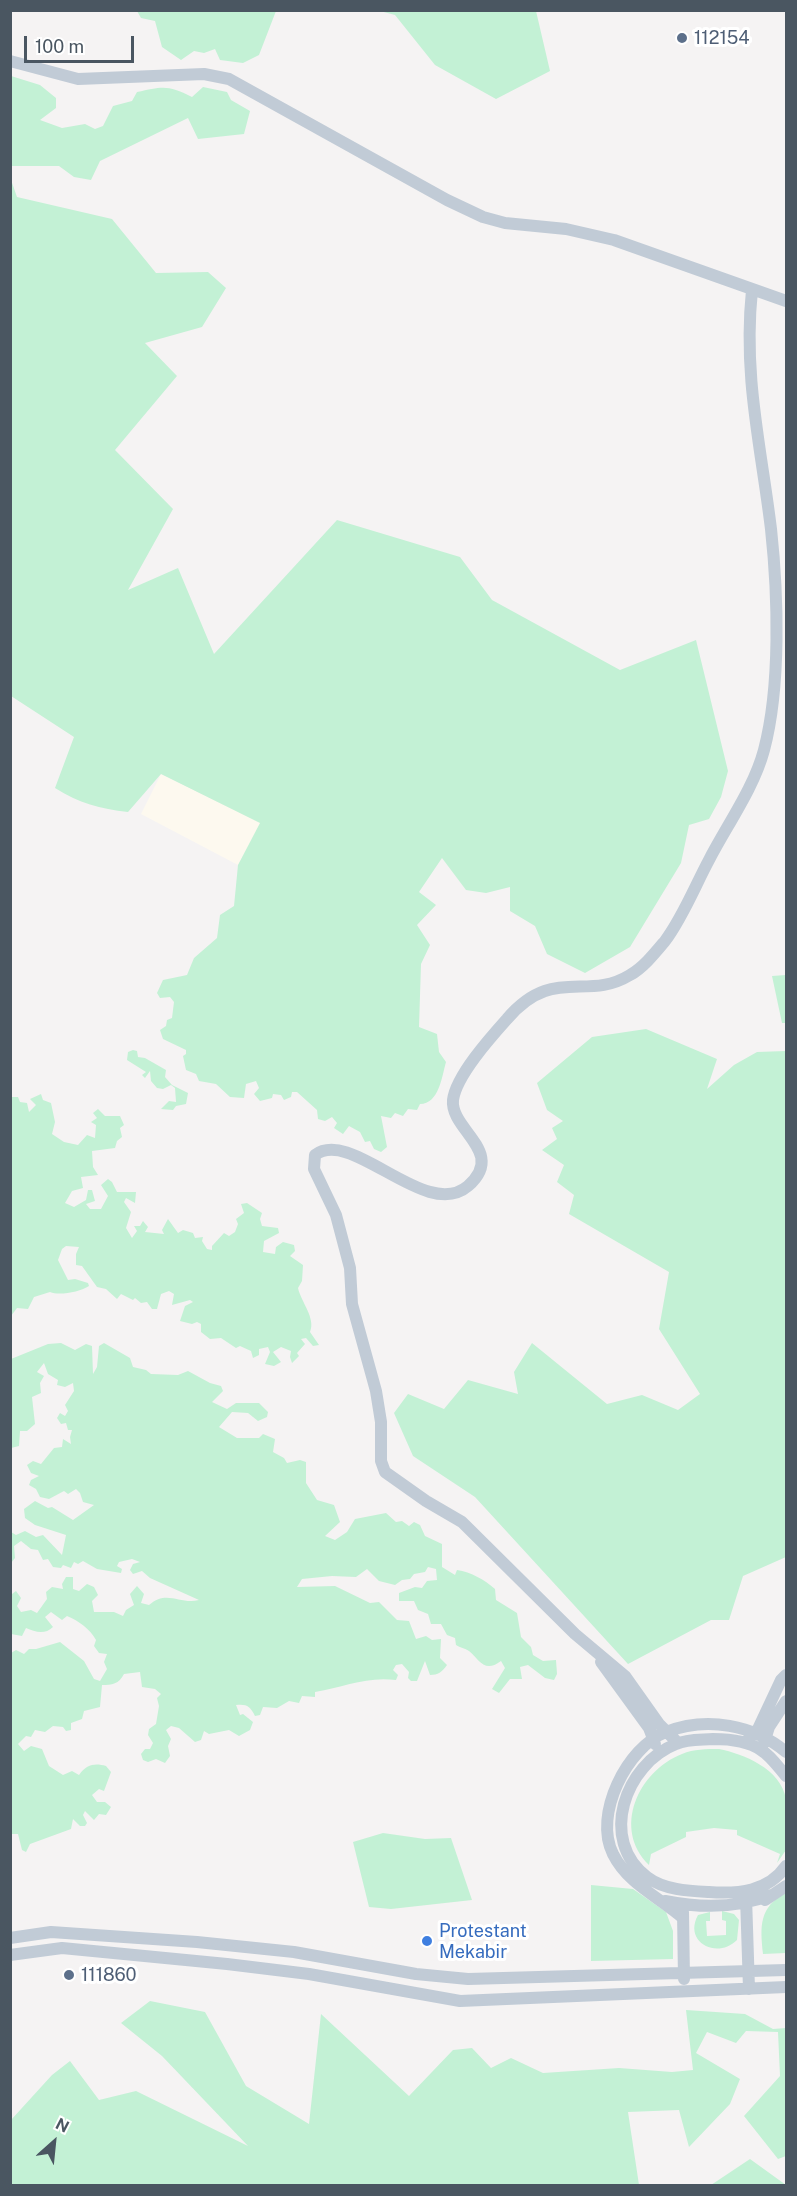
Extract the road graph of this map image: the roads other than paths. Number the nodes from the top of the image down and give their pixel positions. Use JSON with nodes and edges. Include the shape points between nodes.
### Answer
{"nodes":[{"id":1,"x":10,"y":61,"type":"edge"},
{"id":2,"x":753,"y":290,"type":"junction"},
{"id":3,"x":786,"y":301,"type":"edge"},
{"id":4,"x":598,"y":1655,"type":"junction"},
{"id":5,"x":786,"y":1675,"type":"edge"},
{"id":6,"x":786,"y":1701,"type":"edge"},
{"id":7,"x":666,"y":1732,"type":"junction"},
{"id":8,"x":760,"y":1735,"type":"junction"},
{"id":9,"x":652,"y":1740,"type":"junction"},
{"id":10,"x":678,"y":1743,"type":"junction"},
{"id":11,"x":745,"y":1743,"type":"junction"},
{"id":12,"x":762,"y":1750,"type":"junction"},
{"id":13,"x":660,"y":1752,"type":"junction"},
{"id":14,"x":786,"y":1752,"type":"edge"},
{"id":15,"x":786,"y":1776,"type":"edge"},
{"id":16,"x":786,"y":1866,"type":"edge"},
{"id":17,"x":786,"y":1886,"type":"edge"},
{"id":18,"x":683,"y":1890,"type":"junction"},
{"id":19,"x":745,"y":1892,"type":"junction"},
{"id":20,"x":771,"y":1895,"type":"junction"},
{"id":21,"x":661,"y":1900,"type":"junction"},
{"id":22,"x":683,"y":1905,"type":"junction"},
{"id":23,"x":746,"y":1905,"type":"junction"},
{"id":24,"x":683,"y":1918,"type":"junction"},
{"id":25,"x":746,"y":1924,"type":"junction"},
{"id":26,"x":10,"y":1938,"type":"edge"},
{"id":27,"x":10,"y":1955,"type":"edge"},
{"id":28,"x":786,"y":1970,"type":"edge"},
{"id":29,"x":747,"y":1971,"type":"junction"},
{"id":30,"x":683,"y":1973,"type":"junction"},
{"id":31,"x":601,"y":1975,"type":"junction"},
{"id":32,"x":786,"y":1987,"type":"edge"},
{"id":33,"x":749,"y":1989,"type":"junction"},
{"id":34,"x":684,"y":1990,"type":"junction"},
{"id":35,"x":602,"y":1994,"type":"junction"}],
"edges":[{"from":1,"to":2,"type":"main road","via":[[78,79],[204,74],[229,79],[483,217],[614,240]]},
{"from":2,"to":3,"type":"main road"},
{"from":2,"to":4,"type":"main road","via":[[749,325],[752,408],[771,531],[775,670],[764,753],[749,785],[666,939],[646,961],[630,975],[609,983],[549,988],[531,996],[488,1040],[454,1092],[454,1114],[480,1148],[481,1162],[469,1186],[448,1194],[433,1192],[336,1149],[323,1149],[315,1155],[315,1169],[336,1215],[350,1268],[352,1304],[376,1391],[385,1472],[462,1522]]},
{"from":4,"to":7,"type":"main road","via":[[625,1676]]},
{"from":4,"to":9,"type":"main road","via":[[610,1678],[649,1728]]},
{"from":5,"to":8,"type":"main road"},
{"from":6,"to":8,"type":"main road"},
{"from":7,"to":8,"type":"main road","via":[[699,1725],[729,1725]]},
{"from":7,"to":9,"type":"main road"},
{"from":7,"to":10,"type":"main road"},
{"from":8,"to":11,"type":"main road"},
{"from":8,"to":12,"type":"main road"},
{"from":8,"to":14,"type":"main road"},
{"from":9,"to":13,"type":"main road"},
{"from":9,"to":21,"type":"main road","via":[[622,1774],[610,1799],[606,1828],[612,1853],[625,1873]]},
{"from":10,"to":11,"type":"main road","via":[[723,1739]]},
{"from":10,"to":13,"type":"main road"},
{"from":11,"to":12,"type":"main road"},
{"from":12,"to":15,"type":"main road"},
{"from":13,"to":18,"type":"main road","via":[[639,1772],[628,1790],[621,1829],[630,1859],[648,1878]]},
{"from":16,"to":19,"type":"main road","via":[[767,1884]]},
{"from":17,"to":20,"type":"main road"},
{"from":18,"to":19,"type":"main road"},
{"from":18,"to":22,"type":"main road"},
{"from":19,"to":23,"type":"main road"},
{"from":20,"to":23,"type":"main road"},
{"from":20,"to":25,"type":"main road","via":[[754,1910]]},
{"from":21,"to":22,"type":"main road"},
{"from":21,"to":24,"type":"main road"},
{"from":22,"to":23,"type":"main road"},
{"from":22,"to":24,"type":"main road"},
{"from":23,"to":25,"type":"main road"},
{"from":24,"to":30,"type":"main road"},
{"from":25,"to":29,"type":"main road"},
{"from":26,"to":31,"type":"main road","via":[[51,1932],[197,1942],[294,1952],[444,1978]]},
{"from":27,"to":35,"type":"main road","via":[[62,1948],[217,1963],[309,1974],[460,2001]]},
{"from":28,"to":29,"type":"main road"},
{"from":29,"to":30,"type":"main road"},
{"from":29,"to":33,"type":"main road"},
{"from":30,"to":31,"type":"main road"},
{"from":30,"to":34,"type":"main road"},
{"from":31,"to":35,"type":"main road"},
{"from":32,"to":33,"type":"main road"},
{"from":33,"to":34,"type":"main road"},
{"from":34,"to":35,"type":"main road"}]}
